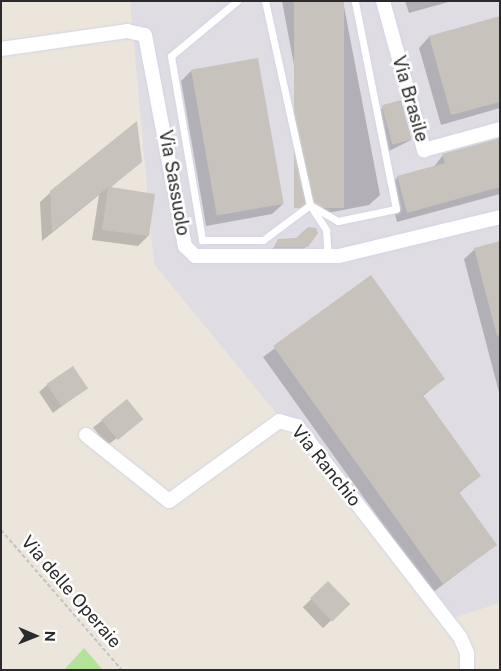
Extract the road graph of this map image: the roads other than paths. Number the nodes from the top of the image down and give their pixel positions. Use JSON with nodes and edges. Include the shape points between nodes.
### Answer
{"nodes":[{"id":1,"x":237,"y":1,"type":"edge"},
{"id":2,"x":265,"y":1,"type":"edge"},
{"id":3,"x":355,"y":1,"type":"edge"},
{"id":4,"x":383,"y":1,"type":"edge"},
{"id":5,"x":1,"y":49,"type":"edge"},
{"id":6,"x":500,"y":129,"type":"edge"},
{"id":7,"x":310,"y":204,"type":"junction"},
{"id":8,"x":500,"y":217,"type":"edge"},
{"id":9,"x":328,"y":257,"type":"junction"},
{"id":10,"x":86,"y":434,"type":"dead end"},
{"id":11,"x":467,"y":670,"type":"edge"}],
"edges":[{"from":1,"to":7,"type":"lane","via":[[172,56],[202,240],[233,243],[263,240]]},
{"from":2,"to":7,"type":"lane"},
{"from":3,"to":7,"type":"lane","via":[[396,210],[338,221]]},
{"from":4,"to":6,"type":"street","name":"Via Brasile","via":[[424,150]]},
{"from":5,"to":9,"type":"street","name":"Via Sassuolo","via":[[127,31],[142,33],[150,44],[188,251],[199,256]]},
{"from":7,"to":9,"type":"lane","via":[[326,230]]},
{"from":8,"to":9,"type":"street","name":"Via Sassuolo"},
{"from":10,"to":11,"type":"street","name":"Via Ranchio","via":[[169,501],[279,421],[297,426],[460,638],[468,653]]}]}
